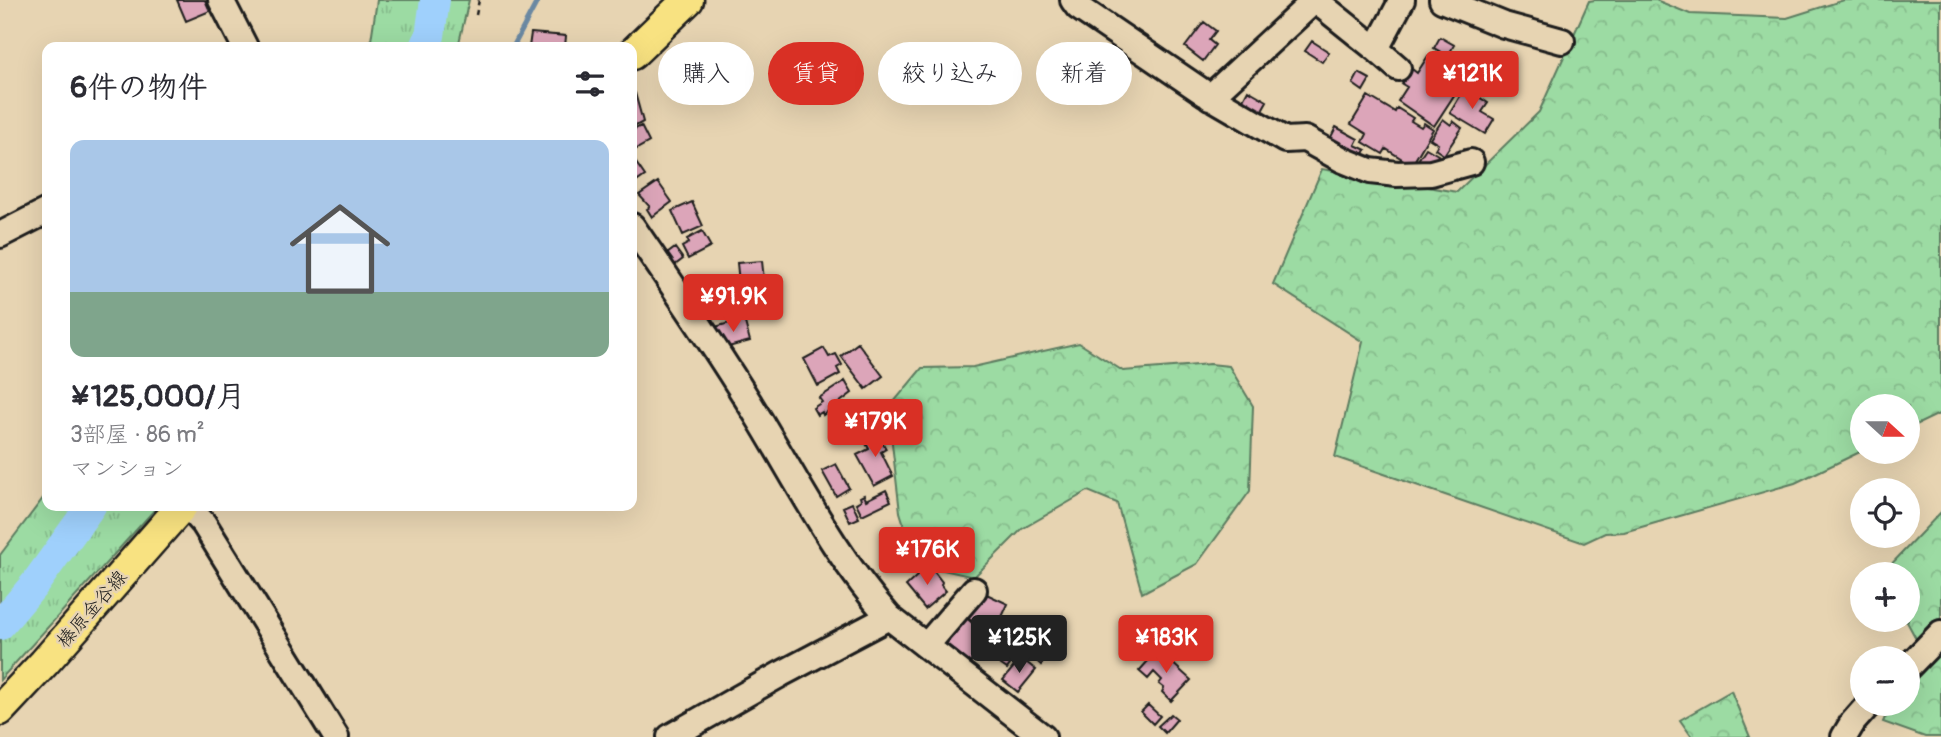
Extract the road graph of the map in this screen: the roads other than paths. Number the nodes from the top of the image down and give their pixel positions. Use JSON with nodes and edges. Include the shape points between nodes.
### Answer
{"nodes":[{"id":1,"x":221,"y":0,"type":"edge"},
{"id":2,"x":688,"y":0,"type":"edge"},
{"id":3,"x":1073,"y":0,"type":"edge"},
{"id":4,"x":1315,"y":0,"type":"edge"},
{"id":5,"x":1402,"y":0,"type":"edge"},
{"id":6,"x":1443,"y":0,"type":"edge"},
{"id":7,"x":1562,"y":41,"type":"dead end"},
{"id":8,"x":242,"y":42,"type":"edge"},
{"id":9,"x":637,"y":49,"type":"edge"},
{"id":10,"x":1376,"y":49,"type":"junction"},
{"id":11,"x":1398,"y":68,"type":"dead end"},
{"id":12,"x":1210,"y":97,"type":"junction"},
{"id":13,"x":1471,"y":162,"type":"dead end"},
{"id":14,"x":42,"y":214,"type":"edge"},
{"id":15,"x":637,"y":234,"type":"edge"},
{"id":16,"x":0,"y":235,"type":"edge"},
{"id":17,"x":181,"y":511,"type":"edge"},
{"id":18,"x":190,"y":511,"type":"edge"},
{"id":19,"x":974,"y":590,"type":"dead end"},
{"id":20,"x":889,"y":617,"type":"junction"},
{"id":21,"x":1941,"y":633,"type":"edge"},
{"id":22,"x":926,"y":646,"type":"junction"},
{"id":23,"x":1920,"y":655,"type":"edge"},
{"id":24,"x":0,"y":710,"type":"edge"},
{"id":25,"x":1859,"y":716,"type":"edge"},
{"id":26,"x":336,"y":737,"type":"edge"},
{"id":27,"x":670,"y":737,"type":"edge"},
{"id":28,"x":1042,"y":737,"type":"edge"},
{"id":29,"x":1844,"y":737,"type":"edge"}],
"edges":[{"from":1,"to":8,"type":"street"},
{"from":2,"to":9,"type":"main road"},
{"from":3,"to":12,"type":"street"},
{"from":4,"to":10,"type":"street"},
{"from":4,"to":12,"type":"street"},
{"from":5,"to":10,"type":"street"},
{"from":6,"to":7,"type":"street","via":[[1504,25]]},
{"from":10,"to":11,"type":"street"},
{"from":12,"to":13,"type":"street","via":[[1285,141],[1305,139],[1370,171],[1431,173]]},
{"from":14,"to":16,"type":"street"},
{"from":15,"to":20,"type":"street","via":[[757,414],[845,562]]},
{"from":17,"to":24,"type":"main road","name":"榛原金谷線"},
{"from":18,"to":26,"type":"street","via":[[204,524]]},
{"from":19,"to":22,"type":"street"},
{"from":20,"to":22,"type":"street"},
{"from":20,"to":27,"type":"street"},
{"from":21,"to":23,"type":"street"},
{"from":22,"to":28,"type":"street"},
{"from":25,"to":29,"type":"street"}]}
